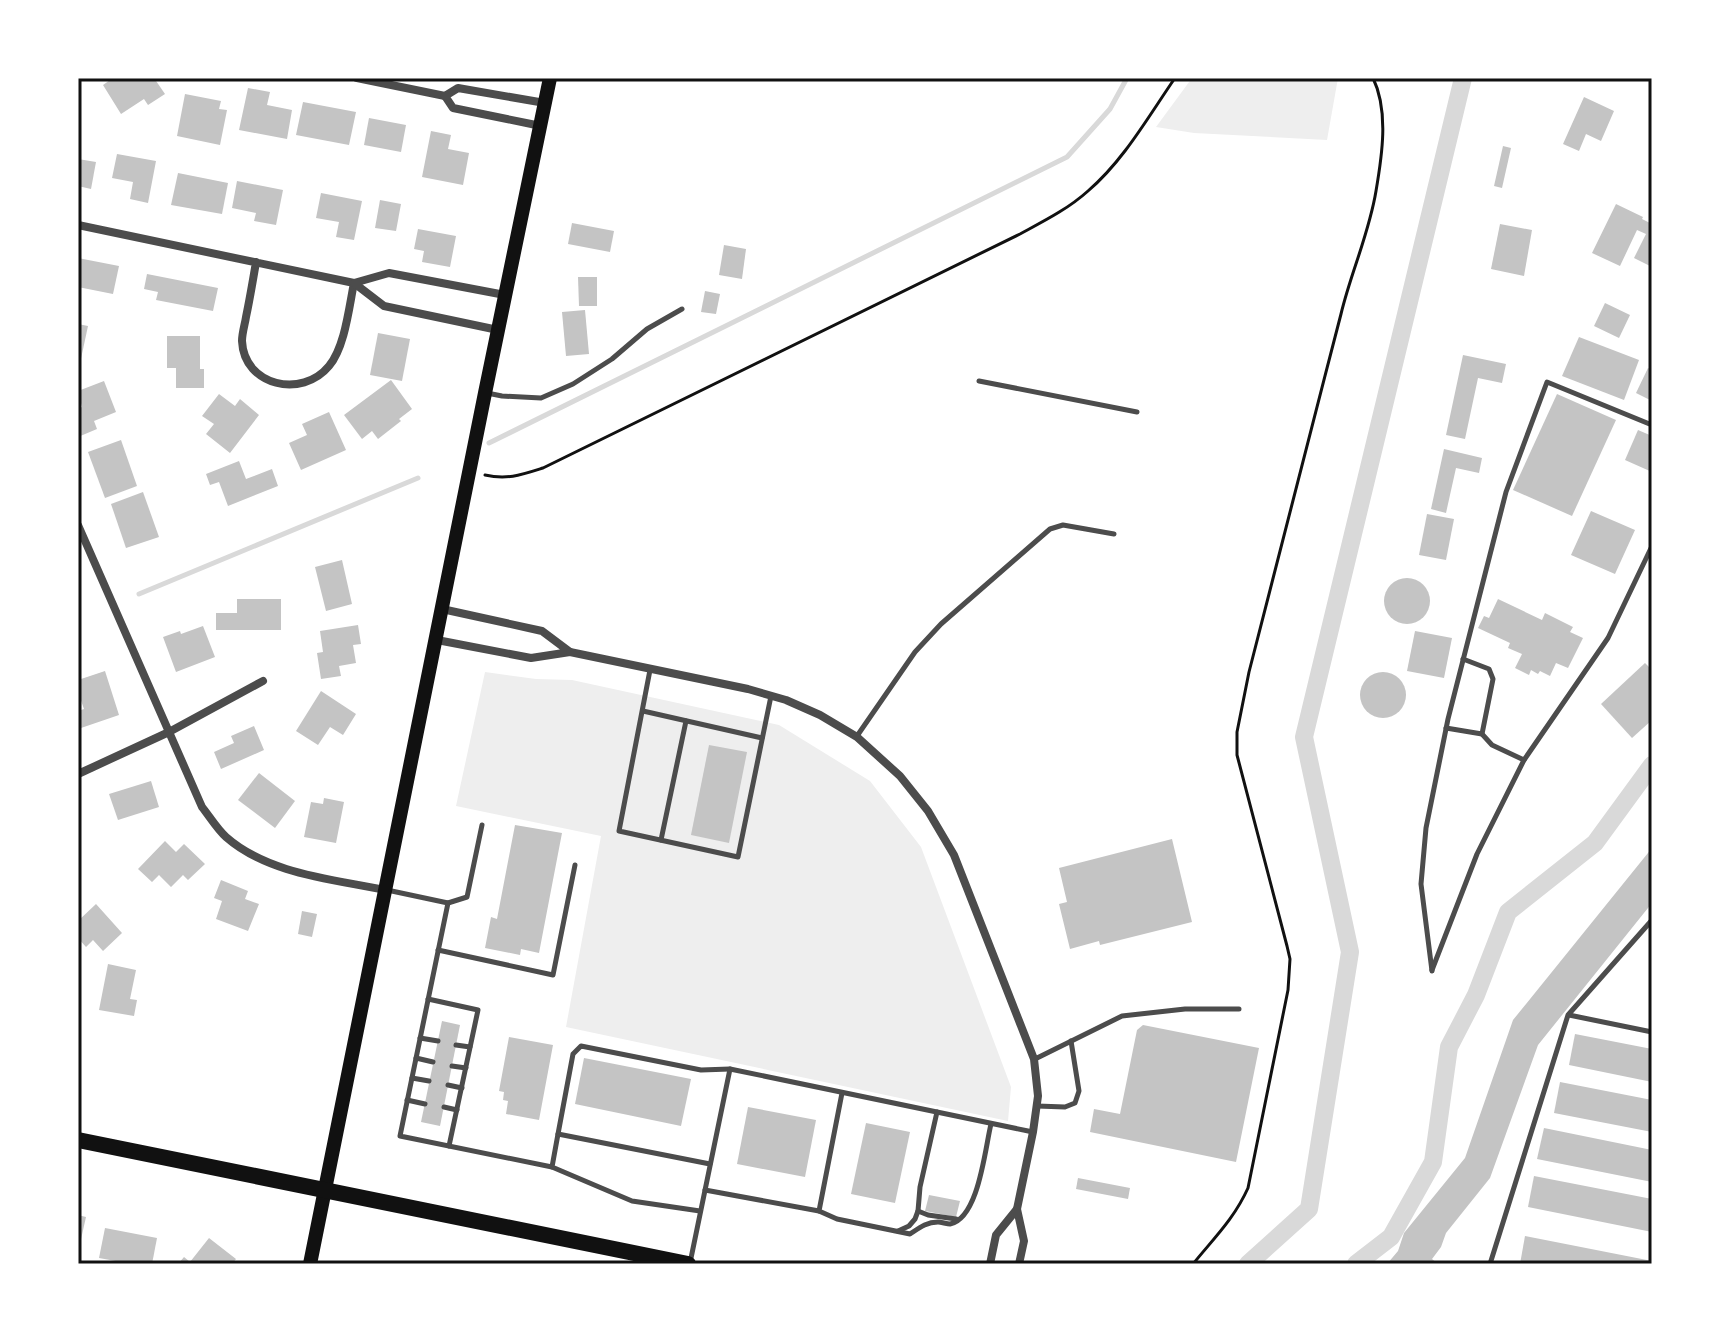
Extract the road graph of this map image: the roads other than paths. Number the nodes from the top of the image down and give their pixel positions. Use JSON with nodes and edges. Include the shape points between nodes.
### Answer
{"nodes":[{"id":1,"x":357,"y":78,"type":"edge"},
{"id":2,"x":550,"y":78,"type":"edge"},
{"id":3,"x":388,"y":82,"type":"edge"},
{"id":4,"x":445,"y":96,"type":"junction"},
{"id":5,"x":545,"y":103,"type":"junction"},
{"id":6,"x":541,"y":126,"type":"junction"},
{"id":7,"x":78,"y":225,"type":"edge"},
{"id":8,"x":256,"y":262,"type":"junction"},
{"id":9,"x":354,"y":283,"type":"junction"},
{"id":10,"x":505,"y":295,"type":"junction"},
{"id":11,"x":682,"y":309,"type":"dead end"},
{"id":12,"x":498,"y":330,"type":"junction"},
{"id":13,"x":979,"y":381,"type":"dead end"},
{"id":14,"x":485,"y":393,"type":"junction"},
{"id":15,"x":1137,"y":412,"type":"dead end"},
{"id":16,"x":1652,"y":425,"type":"edge"},
{"id":17,"x":78,"y":525,"type":"edge"},
{"id":18,"x":1114,"y":534,"type":"dead end"},
{"id":19,"x":1652,"y":546,"type":"edge"},
{"id":20,"x":442,"y":609,"type":"junction"},
{"id":21,"x":437,"y":640,"type":"junction"},
{"id":22,"x":570,"y":652,"type":"junction"},
{"id":23,"x":1463,"y":659,"type":"junction"},
{"id":24,"x":650,"y":669,"type":"junction"},
{"id":25,"x":263,"y":681,"type":"dead end"},
{"id":26,"x":771,"y":696,"type":"junction"},
{"id":27,"x":643,"y":711,"type":"junction"},
{"id":28,"x":686,"y":721,"type":"junction"},
{"id":29,"x":1446,"y":728,"type":"junction"},
{"id":30,"x":169,"y":732,"type":"junction"},
{"id":31,"x":1482,"y":734,"type":"junction"},
{"id":32,"x":857,"y":737,"type":"junction"},
{"id":33,"x":762,"y":738,"type":"junction"},
{"id":34,"x":1524,"y":760,"type":"junction"},
{"id":35,"x":78,"y":774,"type":"edge"},
{"id":36,"x":482,"y":825,"type":"dead end"},
{"id":37,"x":661,"y":840,"type":"junction"},
{"id":38,"x":575,"y":865,"type":"dead end"},
{"id":39,"x":385,"y":890,"type":"junction"},
{"id":40,"x":448,"y":903,"type":"junction"},
{"id":41,"x":1652,"y":920,"type":"edge"},
{"id":42,"x":438,"y":950,"type":"junction"},
{"id":43,"x":428,"y":999,"type":"junction"},
{"id":44,"x":1239,"y":1009,"type":"dead end"},
{"id":45,"x":1568,"y":1015,"type":"junction"},
{"id":46,"x":1652,"y":1032,"type":"edge"},
{"id":47,"x":420,"y":1038,"type":"junction"},
{"id":48,"x":438,"y":1041,"type":"dead end"},
{"id":49,"x":1071,"y":1041,"type":"junction"},
{"id":50,"x":456,"y":1045,"type":"dead end"},
{"id":51,"x":470,"y":1047,"type":"junction"},
{"id":52,"x":416,"y":1058,"type":"junction"},
{"id":53,"x":1034,"y":1059,"type":"junction"},
{"id":54,"x":433,"y":1062,"type":"dead end"},
{"id":55,"x":452,"y":1066,"type":"dead end"},
{"id":56,"x":466,"y":1068,"type":"junction"},
{"id":57,"x":730,"y":1069,"type":"junction"},
{"id":58,"x":412,"y":1078,"type":"junction"},
{"id":59,"x":429,"y":1081,"type":"dead end"},
{"id":60,"x":448,"y":1085,"type":"dead end"},
{"id":61,"x":462,"y":1088,"type":"junction"},
{"id":62,"x":842,"y":1093,"type":"junction"},
{"id":63,"x":407,"y":1100,"type":"junction"},
{"id":64,"x":425,"y":1104,"type":"dead end"},
{"id":65,"x":1037,"y":1106,"type":"junction"},
{"id":66,"x":444,"y":1107,"type":"dead end"},
{"id":67,"x":457,"y":1110,"type":"junction"},
{"id":68,"x":937,"y":1112,"type":"junction"},
{"id":69,"x":991,"y":1124,"type":"junction"},
{"id":70,"x":1033,"y":1132,"type":"junction"},
{"id":71,"x":558,"y":1134,"type":"junction"},
{"id":72,"x":78,"y":1140,"type":"edge"},
{"id":73,"x":449,"y":1146,"type":"junction"},
{"id":74,"x":710,"y":1164,"type":"junction"},
{"id":75,"x":552,"y":1167,"type":"junction"},
{"id":76,"x":326,"y":1189,"type":"junction"},
{"id":77,"x":705,"y":1190,"type":"junction"},
{"id":78,"x":1017,"y":1209,"type":"junction"},
{"id":79,"x":700,"y":1211,"type":"junction"},
{"id":80,"x":819,"y":1211,"type":"junction"},
{"id":81,"x":918,"y":1211,"type":"junction"},
{"id":82,"x":962,"y":1218,"type":"junction"},
{"id":83,"x":897,"y":1231,"type":"junction"},
{"id":84,"x":310,"y":1264,"type":"edge"},
{"id":85,"x":689,"y":1264,"type":"edge"},
{"id":86,"x":990,"y":1264,"type":"edge"},
{"id":87,"x":1019,"y":1264,"type":"edge"},
{"id":88,"x":1490,"y":1264,"type":"edge"}],
"edges":[{"from":1,"to":3,"type":"street"},
{"from":2,"to":5,"type":"main road"},
{"from":3,"to":4,"type":"street"},
{"from":4,"to":5,"type":"street","via":[[458,88]]},
{"from":4,"to":6,"type":"street","via":[[453,108]]},
{"from":5,"to":6,"type":"main road"},
{"from":6,"to":10,"type":"main road"},
{"from":7,"to":8,"type":"street"},
{"from":8,"to":9,"type":"street"},
{"from":8,"to":9,"type":"street","via":[[242,341],[247,360],[259,375],[280,384],[300,385],[332,363]]},
{"from":9,"to":10,"type":"street","via":[[389,273]]},
{"from":9,"to":12,"type":"street","via":[[384,306]]},
{"from":10,"to":12,"type":"main road"},
{"from":11,"to":14,"type":"lane","via":[[573,384],[541,398]]},
{"from":12,"to":14,"type":"main road"},
{"from":13,"to":15,"type":"lane"},
{"from":14,"to":20,"type":"main road"},
{"from":16,"to":23,"type":"lane","via":[[1547,382],[1506,492]]},
{"from":17,"to":30,"type":"street"},
{"from":18,"to":32,"type":"lane","via":[[1063,525],[1050,529],[915,652]]},
{"from":19,"to":34,"type":"lane","via":[[1608,638]]},
{"from":20,"to":21,"type":"main road"},
{"from":20,"to":22,"type":"street","via":[[542,631]]},
{"from":21,"to":22,"type":"street","via":[[531,658]]},
{"from":21,"to":39,"type":"main road"},
{"from":22,"to":24,"type":"street"},
{"from":23,"to":29,"type":"lane"},
{"from":23,"to":31,"type":"lane","via":[[1489,669],[1493,679]]},
{"from":24,"to":26,"type":"street"},
{"from":24,"to":27,"type":"lane"},
{"from":25,"to":30,"type":"street"},
{"from":26,"to":32,"type":"street"},
{"from":26,"to":33,"type":"lane"},
{"from":27,"to":28,"type":"lane"},
{"from":27,"to":37,"type":"lane","via":[[619,831]]},
{"from":28,"to":33,"type":"lane"},
{"from":28,"to":37,"type":"lane"},
{"from":29,"to":31,"type":"lane"},
{"from":29,"to":34,"type":"lane","via":[[1421,884],[1432,971],[1477,854]]},
{"from":30,"to":35,"type":"street"},
{"from":30,"to":39,"type":"street","via":[[202,807],[248,854],[279,868]]},
{"from":31,"to":34,"type":"lane","via":[[1492,745]]},
{"from":32,"to":53,"type":"street","via":[[900,776],[954,855]]},
{"from":33,"to":37,"type":"lane","via":[[738,857]]},
{"from":36,"to":40,"type":"lane","via":[[467,897]]},
{"from":38,"to":42,"type":"lane","via":[[553,975]]},
{"from":39,"to":40,"type":"lane"},
{"from":39,"to":76,"type":"main road"},
{"from":40,"to":42,"type":"lane"},
{"from":41,"to":45,"type":"lane"},
{"from":42,"to":43,"type":"lane"},
{"from":43,"to":47,"type":"lane"},
{"from":43,"to":51,"type":"lane","via":[[478,1010]]},
{"from":44,"to":49,"type":"lane","via":[[1122,1016]]},
{"from":45,"to":46,"type":"lane"},
{"from":45,"to":88,"type":"lane"},
{"from":47,"to":48,"type":"lane"},
{"from":47,"to":52,"type":"lane"},
{"from":49,"to":53,"type":"lane"},
{"from":49,"to":65,"type":"lane","via":[[1079,1091],[1075,1103]]},
{"from":50,"to":51,"type":"lane"},
{"from":51,"to":56,"type":"lane"},
{"from":52,"to":54,"type":"lane"},
{"from":52,"to":58,"type":"lane"},
{"from":53,"to":65,"type":"street"},
{"from":55,"to":56,"type":"lane"},
{"from":56,"to":61,"type":"lane"},
{"from":57,"to":62,"type":"lane"},
{"from":57,"to":71,"type":"lane","via":[[701,1070],[581,1046],[573,1054]]},
{"from":57,"to":74,"type":"lane"},
{"from":58,"to":59,"type":"lane"},
{"from":58,"to":63,"type":"lane"},
{"from":60,"to":61,"type":"lane"},
{"from":61,"to":67,"type":"lane"},
{"from":62,"to":68,"type":"lane"},
{"from":62,"to":80,"type":"lane"},
{"from":63,"to":64,"type":"lane"},
{"from":63,"to":73,"type":"lane","via":[[400,1136]]},
{"from":65,"to":70,"type":"street"},
{"from":66,"to":67,"type":"lane"},
{"from":67,"to":73,"type":"lane"},
{"from":68,"to":69,"type":"lane"},
{"from":68,"to":81,"type":"lane"},
{"from":69,"to":70,"type":"lane"},
{"from":69,"to":82,"type":"lane","via":[[971,1206]]},
{"from":70,"to":78,"type":"street"},
{"from":71,"to":74,"type":"lane"},
{"from":71,"to":75,"type":"lane"},
{"from":72,"to":76,"type":"main road"},
{"from":73,"to":75,"type":"lane"},
{"from":74,"to":77,"type":"lane"},
{"from":75,"to":79,"type":"lane","via":[[632,1201]]},
{"from":76,"to":84,"type":"main road"},
{"from":76,"to":85,"type":"main road"},
{"from":77,"to":79,"type":"lane"},
{"from":77,"to":80,"type":"lane"},
{"from":78,"to":86,"type":"street","via":[[996,1235]]},
{"from":78,"to":87,"type":"street","via":[[1024,1241]]},
{"from":79,"to":85,"type":"lane"},
{"from":80,"to":83,"type":"lane"},
{"from":81,"to":82,"type":"lane"},
{"from":81,"to":83,"type":"lane","via":[[909,1226]]},
{"from":82,"to":83,"type":"lane","via":[[925,1224],[910,1234]]}]}
